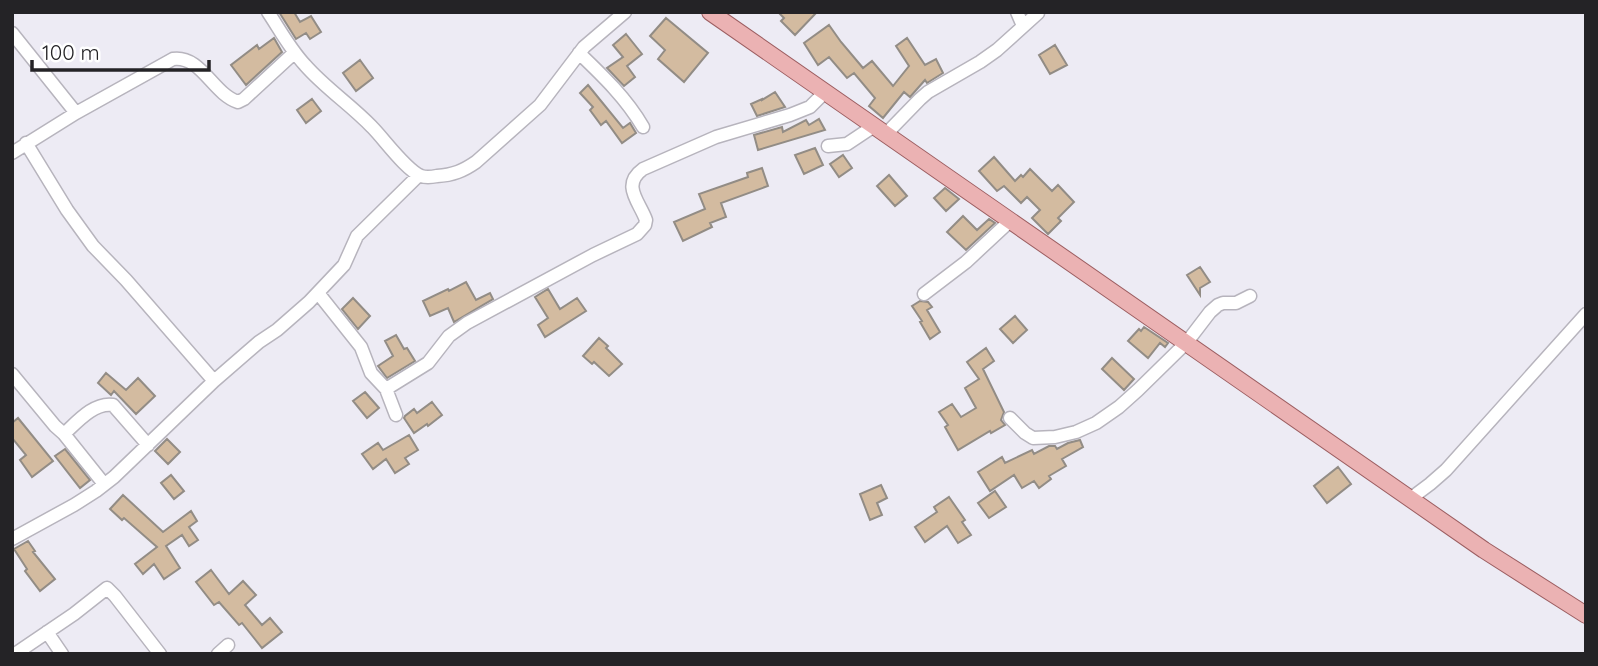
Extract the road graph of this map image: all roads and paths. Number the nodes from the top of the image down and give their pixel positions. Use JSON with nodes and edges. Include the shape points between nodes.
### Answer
{"nodes":[{"id":1,"x":268,"y":12,"type":"edge"},
{"id":2,"x":625,"y":12,"type":"edge"},
{"id":3,"x":710,"y":12,"type":"edge"},
{"id":4,"x":1017,"y":12,"type":"edge"},
{"id":5,"x":1038,"y":13,"type":"edge"},
{"id":6,"x":1023,"y":26,"type":"junction"},
{"id":7,"x":12,"y":33,"type":"edge"},
{"id":8,"x":294,"y":52,"type":"junction"},
{"id":9,"x":579,"y":53,"type":"junction"},
{"id":10,"x":825,"y":92,"type":"junction"},
{"id":11,"x":76,"y":113,"type":"junction"},
{"id":12,"x":643,"y":127,"type":"dead end"},
{"id":13,"x":880,"y":130,"type":"junction"},
{"id":14,"x":26,"y":143,"type":"junction"},
{"id":15,"x":828,"y":146,"type":"dead end"},
{"id":16,"x":12,"y":153,"type":"edge"},
{"id":17,"x":419,"y":175,"type":"junction"},
{"id":18,"x":1010,"y":221,"type":"junction"},
{"id":19,"x":318,"y":293,"type":"junction"},
{"id":20,"x":924,"y":294,"type":"dead end"},
{"id":21,"x":1250,"y":296,"type":"dead end"},
{"id":22,"x":1586,"y":314,"type":"edge"},
{"id":23,"x":1187,"y":342,"type":"junction"},
{"id":24,"x":12,"y":374,"type":"edge"},
{"id":25,"x":214,"y":381,"type":"junction"},
{"id":26,"x":386,"y":389,"type":"junction"},
{"id":27,"x":396,"y":415,"type":"dead end"},
{"id":28,"x":1010,"y":418,"type":"dead end"},
{"id":29,"x":64,"y":434,"type":"junction"},
{"id":30,"x":148,"y":445,"type":"junction"},
{"id":31,"x":104,"y":484,"type":"junction"},
{"id":32,"x":1410,"y":499,"type":"junction"},
{"id":33,"x":12,"y":539,"type":"edge"},
{"id":34,"x":1586,"y":615,"type":"edge"},
{"id":35,"x":47,"y":632,"type":"junction"},
{"id":36,"x":15,"y":654,"type":"edge"},
{"id":37,"x":62,"y":654,"type":"edge"},
{"id":38,"x":160,"y":654,"type":"edge"}],
"edges":[{"from":1,"to":8,"type":"street"},
{"from":2,"to":9,"type":"street"},
{"from":3,"to":10,"type":"main road"},
{"from":4,"to":6,"type":"street"},
{"from":5,"to":6,"type":"street"},
{"from":6,"to":13,"type":"street","via":[[981,62],[928,92]]},
{"from":7,"to":11,"type":"street"},
{"from":8,"to":11,"type":"street","via":[[238,102],[182,58]]},
{"from":8,"to":17,"type":"street"},
{"from":9,"to":12,"type":"street","via":[[622,96]]},
{"from":9,"to":17,"type":"street","via":[[540,105],[471,166],[453,175]]},
{"from":10,"to":13,"type":"main road"},
{"from":10,"to":26,"type":"street","via":[[810,107],[716,137],[643,169],[635,176],[632,189],[646,220],[637,234],[484,313],[449,335],[428,363]]},
{"from":11,"to":14,"type":"street"},
{"from":13,"to":15,"type":"street","via":[[847,144]]},
{"from":13,"to":18,"type":"main road"},
{"from":14,"to":16,"type":"street"},
{"from":14,"to":25,"type":"street","via":[[93,246]]},
{"from":17,"to":19,"type":"street","via":[[357,236],[344,265]]},
{"from":18,"to":20,"type":"street"},
{"from":18,"to":23,"type":"main road"},
{"from":19,"to":25,"type":"street"},
{"from":19,"to":26,"type":"street","via":[[362,347],[372,373]]},
{"from":21,"to":23,"type":"street","via":[[1218,305]]},
{"from":22,"to":32,"type":"street","via":[[1446,470]]},
{"from":23,"to":28,"type":"street","via":[[1119,407],[1076,432],[1032,438]]},
{"from":23,"to":32,"type":"main road"},
{"from":24,"to":29,"type":"street"},
{"from":25,"to":30,"type":"street"},
{"from":26,"to":27,"type":"street"},
{"from":29,"to":30,"type":"street","via":[[94,408],[106,404],[113,405]]},
{"from":29,"to":31,"type":"street"},
{"from":30,"to":31,"type":"street"},
{"from":31,"to":33,"type":"street"},
{"from":32,"to":34,"type":"main road"},
{"from":35,"to":36,"type":"street"},
{"from":35,"to":37,"type":"street"},
{"from":35,"to":38,"type":"street","via":[[107,588]]}]}
